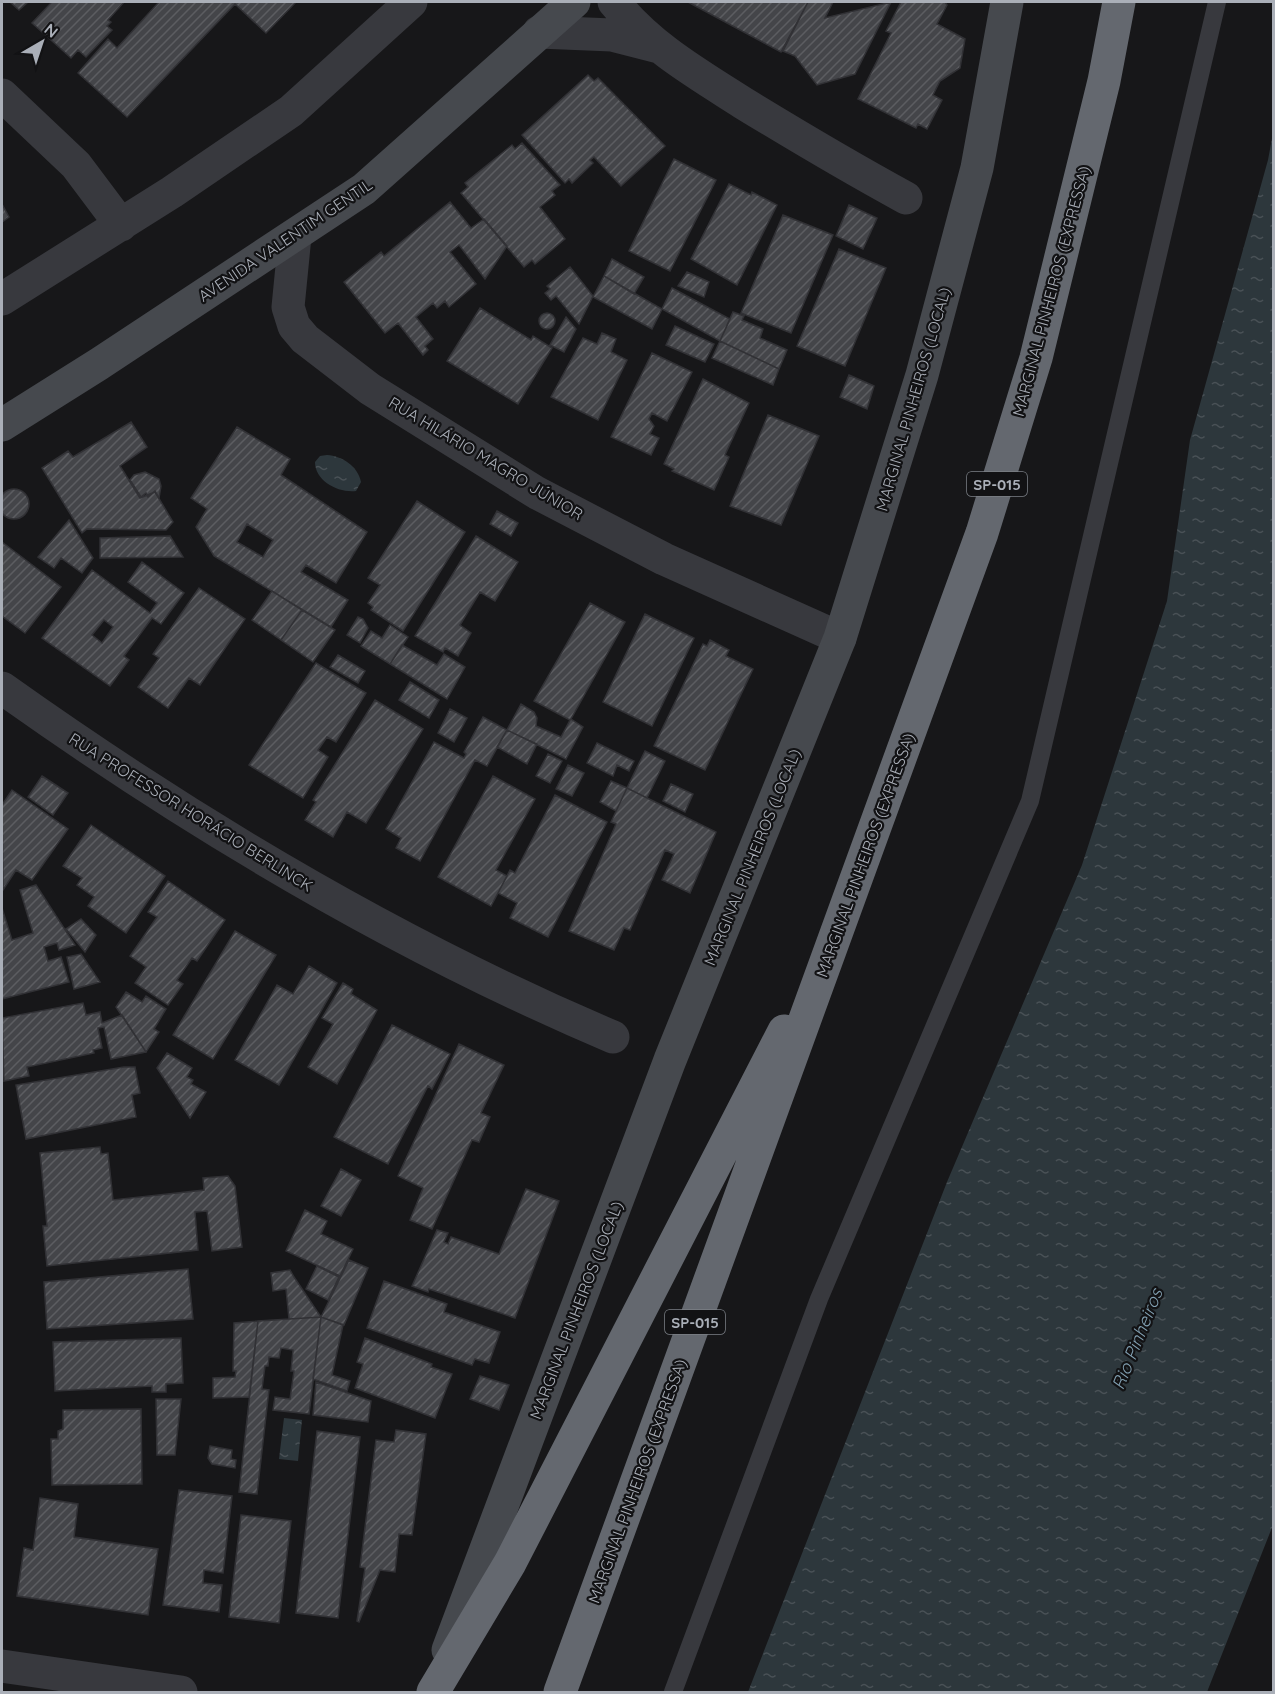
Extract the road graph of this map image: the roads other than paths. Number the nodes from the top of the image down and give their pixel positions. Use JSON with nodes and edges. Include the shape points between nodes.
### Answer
{"nodes":[{"id":1,"x":411,"y":2,"type":"edge"},
{"id":2,"x":574,"y":2,"type":"edge"},
{"id":3,"x":614,"y":2,"type":"edge"},
{"id":4,"x":1006,"y":2,"type":"edge"},
{"id":5,"x":1119,"y":2,"type":"edge"},
{"id":6,"x":1217,"y":2,"type":"edge"},
{"id":7,"x":539,"y":32,"type":"junction"},
{"id":8,"x":656,"y":46,"type":"junction"},
{"id":9,"x":2,"y":95,"type":"edge"},
{"id":10,"x":906,"y":198,"type":"dead end"},
{"id":11,"x":121,"y":225,"type":"junction"},
{"id":12,"x":295,"y":236,"type":"junction"},
{"id":13,"x":2,"y":299,"type":"edge"},
{"id":14,"x":2,"y":425,"type":"edge"},
{"id":15,"x":840,"y":638,"type":"junction"},
{"id":16,"x":2,"y":688,"type":"edge"},
{"id":17,"x":830,"y":952,"type":"junction"},
{"id":18,"x":613,"y":1037,"type":"dead end"},
{"id":19,"x":2,"y":1666,"type":"edge"},
{"id":20,"x":181,"y":1692,"type":"edge"},
{"id":21,"x":433,"y":1692,"type":"edge"},
{"id":22,"x":560,"y":1692,"type":"edge"},
{"id":23,"x":674,"y":1692,"type":"edge"}],
"edges":[{"from":1,"to":11,"type":"street","via":[[291,111]]},
{"from":2,"to":7,"type":"main road","name":"AVENIDA VALENTIM GENTIL"},
{"from":3,"to":8,"type":"street"},
{"from":4,"to":15,"type":"main road","name":"MARGINAL PINHEIROS (LOCAL)","via":[[977,168],[932,340]]},
{"from":5,"to":17,"type":"highway","name":"MARGINAL PINHEIROS (EXPRESSA)","number":"SP-015","via":[[1104,81],[1036,358],[982,533]]},
{"from":6,"to":23,"type":"lane","via":[[1030,801],[819,1299]]},
{"from":7,"to":8,"type":"street","via":[[612,35]]},
{"from":7,"to":12,"type":"main road","name":"AVENIDA VALENTIM GENTIL","via":[[364,189]]},
{"from":8,"to":10,"type":"street","via":[[819,150]]},
{"from":9,"to":11,"type":"street","via":[[76,165]]},
{"from":11,"to":13,"type":"street"},
{"from":12,"to":14,"type":"main road","name":"AVENIDA VALENTIM GENTIL"},
{"from":12,"to":15,"type":"street","name":"RUA HILÁRIO MAGRO JÚNIOR","via":[[288,307],[294,326],[370,389],[537,493],[664,559]]},
{"from":15,"to":21,"type":"main road","name":"MARGINAL PINHEIROS (LOCAL)","via":[[670,1060]]},
{"from":16,"to":18,"type":"street","name":"RUA PROFESSOR HORÁCIO BERLINCK","via":[[105,761],[259,858],[375,923]]},
{"from":17,"to":21,"type":"highway","via":[[746,1102],[510,1563]]},
{"from":17,"to":22,"type":"highway","name":"MARGINAL PINHEIROS (EXPRESSA)","number":"SP-015"},
{"from":19,"to":20,"type":"street"}]}
